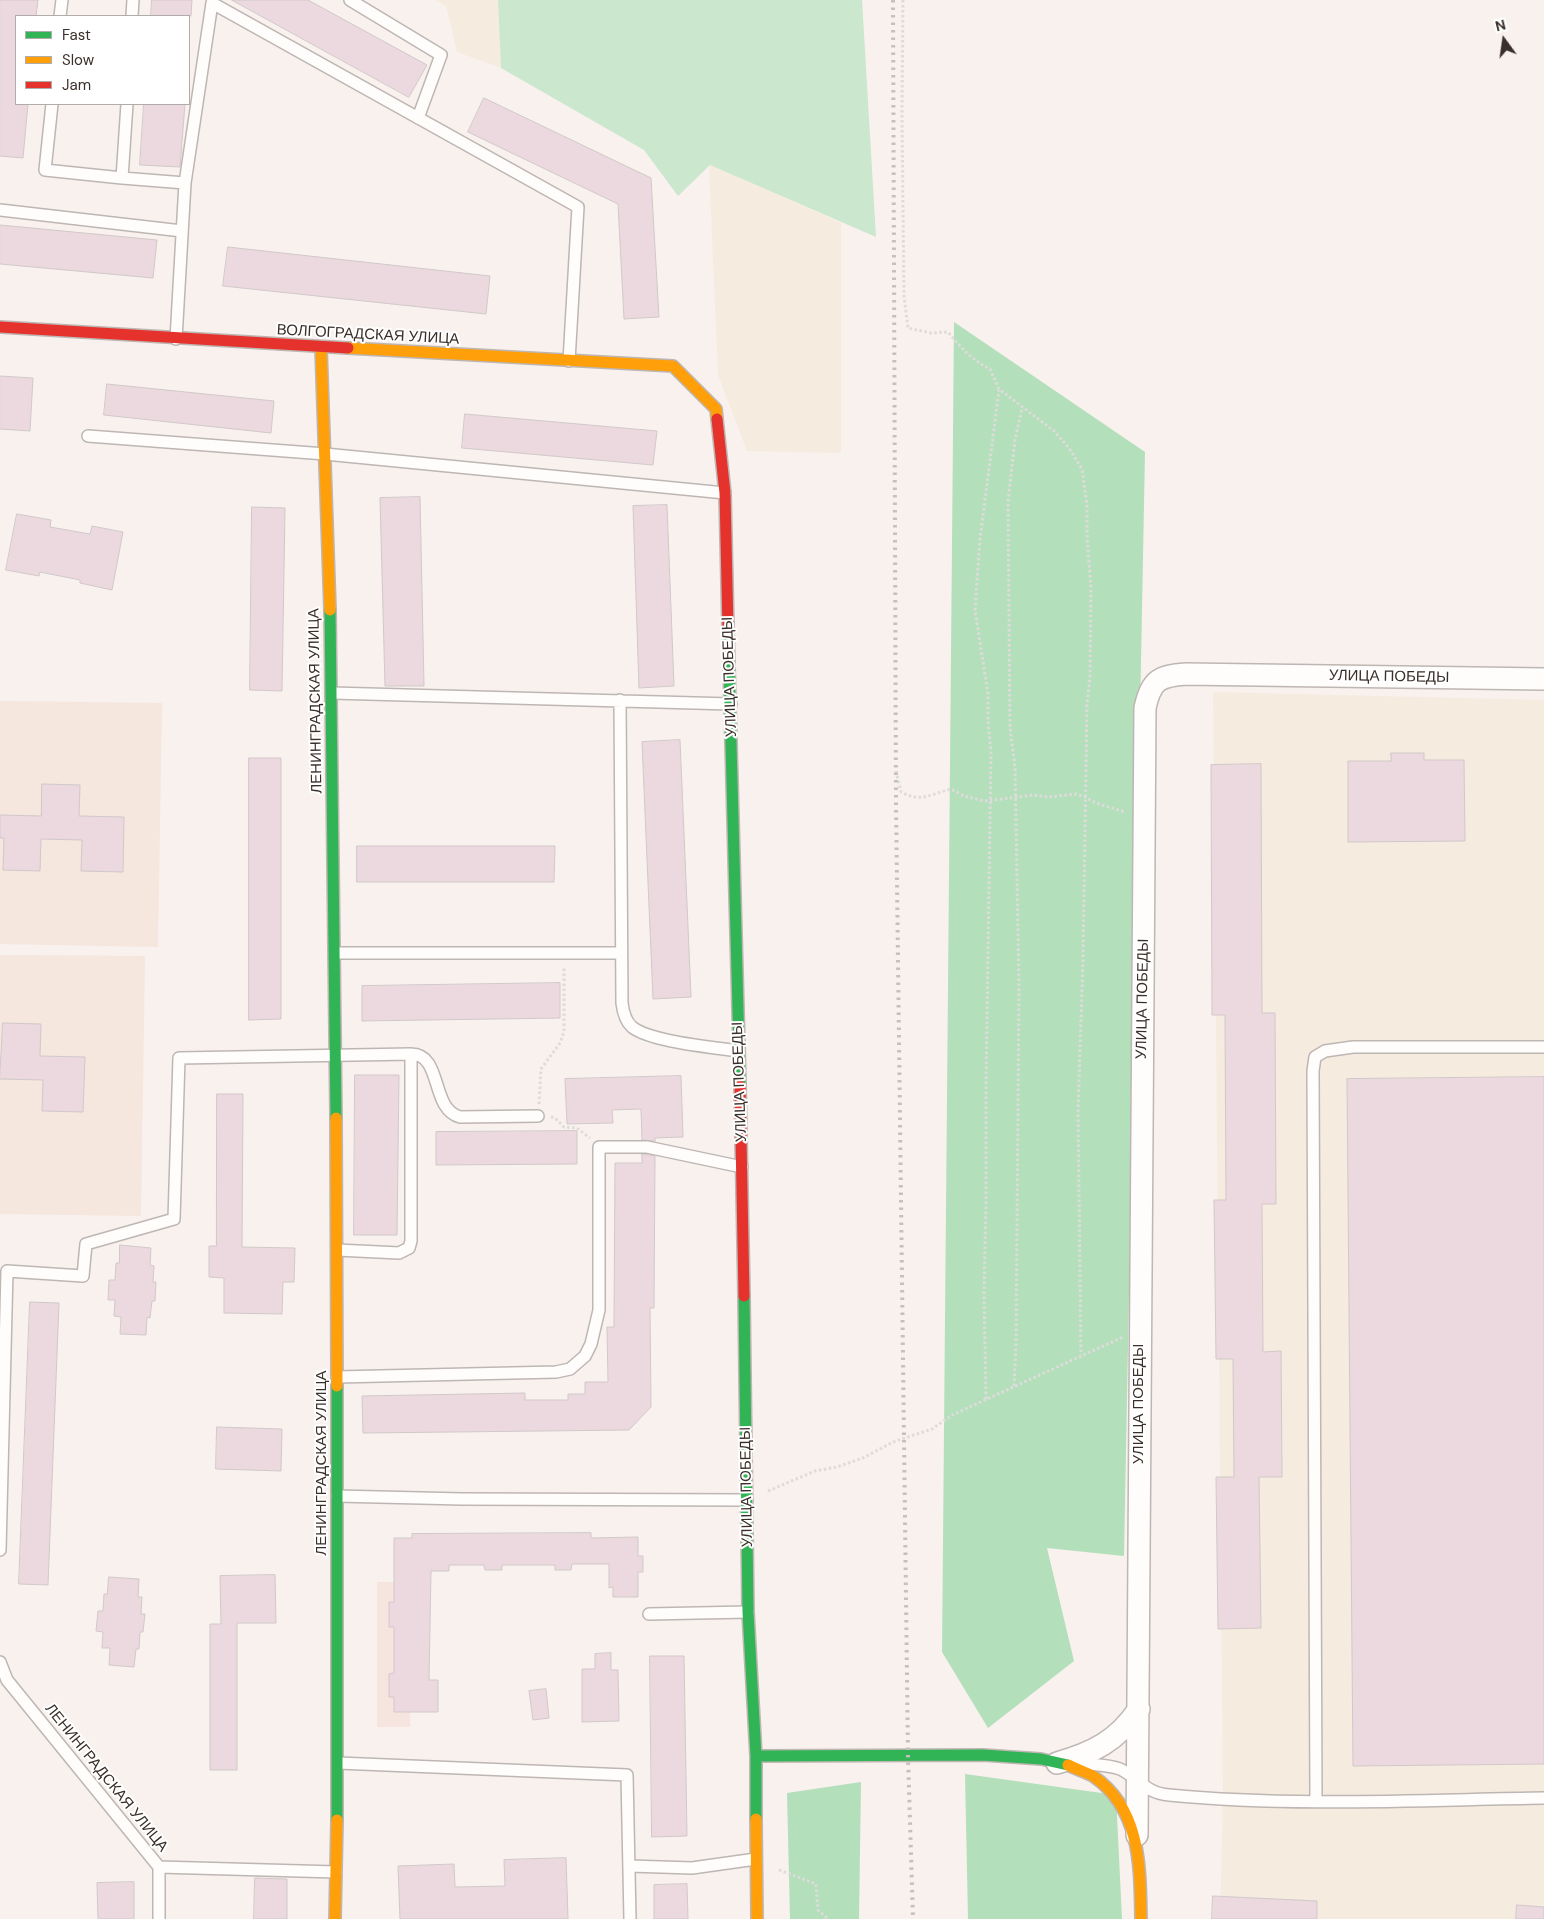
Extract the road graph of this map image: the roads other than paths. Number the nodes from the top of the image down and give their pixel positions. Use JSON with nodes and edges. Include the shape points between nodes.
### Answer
{"nodes":[{"id":1,"x":62,"y":0,"type":"edge"},
{"id":2,"x":133,"y":0,"type":"edge"},
{"id":3,"x":350,"y":0,"type":"edge"},
{"id":4,"x":212,"y":1,"type":"edge"},
{"id":5,"x":60,"y":15,"type":"edge"},
{"id":6,"x":132,"y":15,"type":"edge"},
{"id":7,"x":52,"y":105,"type":"edge"},
{"id":8,"x":126,"y":105,"type":"edge"},
{"id":9,"x":418,"y":118,"type":"junction"},
{"id":10,"x":122,"y":178,"type":"junction"},
{"id":11,"x":185,"y":183,"type":"junction"},
{"id":12,"x":0,"y":210,"type":"edge"},
{"id":13,"x":182,"y":231,"type":"junction"},
{"id":14,"x":0,"y":327,"type":"edge"},
{"id":15,"x":176,"y":340,"type":"junction"},
{"id":16,"x":321,"y":348,"type":"junction"},
{"id":17,"x":568,"y":361,"type":"junction"},
{"id":18,"x":716,"y":409,"type":"joint"},
{"id":19,"x":88,"y":436,"type":"dead end"},
{"id":20,"x":325,"y":454,"type":"junction"},
{"id":21,"x":725,"y":493,"type":"junction"},
{"id":22,"x":1544,"y":679,"type":"edge"},
{"id":23,"x":332,"y":693,"type":"junction"},
{"id":24,"x":620,"y":700,"type":"junction"},
{"id":25,"x":731,"y":704,"type":"junction"},
{"id":26,"x":335,"y":953,"type":"junction"},
{"id":27,"x":621,"y":953,"type":"junction"},
{"id":28,"x":1544,"y":1046,"type":"edge"},
{"id":29,"x":738,"y":1052,"type":"junction"},
{"id":30,"x":336,"y":1054,"type":"junction"},
{"id":31,"x":411,"y":1054,"type":"junction"},
{"id":32,"x":538,"y":1116,"type":"road end"},
{"id":33,"x":742,"y":1167,"type":"junction"},
{"id":34,"x":337,"y":1250,"type":"junction"},
{"id":35,"x":337,"y":1377,"type":"junction"},
{"id":36,"x":747,"y":1495,"type":"junction"},
{"id":37,"x":337,"y":1496,"type":"junction"},
{"id":38,"x":0,"y":1550,"type":"edge"},
{"id":39,"x":748,"y":1612,"type":"junction"},
{"id":40,"x":649,"y":1614,"type":"dead end"},
{"id":41,"x":0,"y":1662,"type":"edge"},
{"id":42,"x":1139,"y":1709,"type":"junction"},
{"id":43,"x":756,"y":1756,"type":"junction"},
{"id":44,"x":338,"y":1763,"type":"junction"},
{"id":45,"x":1057,"y":1763,"type":"junction"},
{"id":46,"x":1138,"y":1782,"type":"junction"},
{"id":47,"x":1544,"y":1798,"type":"edge"},
{"id":48,"x":1316,"y":1801,"type":"junction"},
{"id":49,"x":1137,"y":1848,"type":"junction"},
{"id":50,"x":756,"y":1859,"type":"junction"},
{"id":51,"x":630,"y":1866,"type":"junction"},
{"id":52,"x":159,"y":1867,"type":"junction"},
{"id":53,"x":336,"y":1872,"type":"junction"},
{"id":54,"x":159,"y":1919,"type":"edge"},
{"id":55,"x":335,"y":1919,"type":"edge"},
{"id":56,"x":630,"y":1919,"type":"edge"},
{"id":57,"x":757,"y":1919,"type":"edge"},
{"id":58,"x":1142,"y":1919,"type":"edge"}],
"edges":[{"from":1,"to":5,"type":"lane"},
{"from":2,"to":6,"type":"lane"},
{"from":3,"to":9,"type":"lane","via":[[441,55]]},
{"from":4,"to":9,"type":"lane"},
{"from":4,"to":11,"type":"lane"},
{"from":7,"to":10,"type":"lane","via":[[45,170]]},
{"from":8,"to":10,"type":"lane"},
{"from":9,"to":17,"type":"lane","via":[[578,207]]},
{"from":10,"to":11,"type":"lane"},
{"from":11,"to":13,"type":"lane"},
{"from":12,"to":13,"type":"lane"},
{"from":13,"to":15,"type":"lane"},
{"from":14,"to":15,"type":"street","name":"ВОЛГОГРАДСКАЯ УЛИЦА"},
{"from":15,"to":16,"type":"street","name":"ВОЛГОГРАДСКАЯ УЛИЦА"},
{"from":16,"to":17,"type":"street","name":"ВОЛГОГРАДСКАЯ УЛИЦА"},
{"from":16,"to":20,"type":"street","name":"ЛЕНИНГРАДСКАЯ УЛИЦА"},
{"from":17,"to":18,"type":"street","name":"ВОЛГОГРАДСКАЯ УЛИЦА","via":[[673,366]]},
{"from":18,"to":21,"type":"street","name":"УЛИЦА ПОБЕДЫ"},
{"from":19,"to":20,"type":"lane"},
{"from":20,"to":21,"type":"lane"},
{"from":20,"to":23,"type":"street","name":"ЛЕНИНГРАДСКАЯ УЛИЦА"},
{"from":21,"to":25,"type":"street","name":"УЛИЦА ПОБЕДЫ"},
{"from":22,"to":42,"type":"street","name":"УЛИЦА ПОБЕДЫ","via":[[1186,674],[1164,676],[1151,687],[1145,708]]},
{"from":23,"to":24,"type":"lane"},
{"from":23,"to":26,"type":"street","name":"ЛЕНИНГРАДСКАЯ УЛИЦА"},
{"from":24,"to":25,"type":"lane"},
{"from":24,"to":27,"type":"lane"},
{"from":25,"to":29,"type":"street","name":"УЛИЦА ПОБЕДЫ"},
{"from":26,"to":27,"type":"lane"},
{"from":26,"to":30,"type":"street","name":"ЛЕНИНГРАДСКАЯ УЛИЦА"},
{"from":27,"to":29,"type":"lane","via":[[622,1002],[630,1026],[656,1037]]},
{"from":28,"to":48,"type":"lane","via":[[1353,1047],[1325,1051],[1315,1057]]},
{"from":29,"to":33,"type":"street","name":"УЛИЦА ПОБЕДЫ"},
{"from":30,"to":31,"type":"lane"},
{"from":30,"to":34,"type":"street","name":"ЛЕНИНГРАДСКАЯ УЛИЦА"},
{"from":30,"to":38,"type":"lane","via":[[179,1058],[174,1219],[86,1244],[82,1276],[7,1271]]},
{"from":31,"to":32,"type":"lane","via":[[425,1059],[448,1112],[454,1116]]},
{"from":31,"to":34,"type":"lane","via":[[409,1248],[399,1253]]},
{"from":33,"to":35,"type":"lane","via":[[648,1147],[599,1147],[599,1310],[591,1344],[580,1362],[570,1369],[556,1372]]},
{"from":33,"to":36,"type":"street","name":"УЛИЦА ПОБЕДЫ"},
{"from":34,"to":35,"type":"street","name":"ЛЕНИНГРАДСКАЯ УЛИЦА"},
{"from":35,"to":37,"type":"street","name":"ЛЕНИНГРАДСКАЯ УЛИЦА"},
{"from":36,"to":37,"type":"lane","via":[[462,1499]]},
{"from":36,"to":39,"type":"street","name":"УЛИЦА ПОБЕДЫ"},
{"from":37,"to":44,"type":"street","name":"ЛЕНИНГРАДСКАЯ УЛИЦА"},
{"from":39,"to":40,"type":"lane"},
{"from":39,"to":43,"type":"street","name":"УЛИЦА ПОБЕДЫ"},
{"from":41,"to":52,"type":"lane","name":"ЛЕНИНГРАДСКАЯ УЛИЦА","via":[[7,1680]]},
{"from":42,"to":45,"type":"street","name":"УЛИЦА ПОБЕДЫ","via":[[1099,1748]]},
{"from":42,"to":46,"type":"street","name":"УЛИЦА ПОБЕДЫ"},
{"from":43,"to":45,"type":"street","name":"УЛИЦА ПОБЕДЫ","via":[[989,1754]]},
{"from":43,"to":50,"type":"street","name":"УЛИЦА ПОБЕДЫ"},
{"from":44,"to":51,"type":"lane","via":[[627,1775]]},
{"from":44,"to":53,"type":"street","name":"ЛЕНИНГРАДСКАЯ УЛИЦА"},
{"from":45,"to":46,"type":"lane","via":[[1110,1766]]},
{"from":45,"to":49,"type":"street","name":"УЛИЦА ПОБЕДЫ","via":[[1094,1775],[1111,1791],[1131,1823]]},
{"from":46,"to":48,"type":"lane","via":[[1167,1795]]},
{"from":46,"to":49,"type":"street","name":"УЛИЦА ПОБЕДЫ"},
{"from":47,"to":48,"type":"lane"},
{"from":49,"to":58,"type":"street","name":"УЛИЦА ПОБЕДЫ"},
{"from":50,"to":51,"type":"lane","via":[[692,1868]]},
{"from":50,"to":57,"type":"street","name":"УЛИЦА ПОБЕДЫ"},
{"from":51,"to":56,"type":"lane"},
{"from":52,"to":53,"type":"lane","name":"ЛЕНИНГРАДСКАЯ УЛИЦА"},
{"from":52,"to":54,"type":"lane"},
{"from":53,"to":55,"type":"street","name":"ЛЕНИНГРАДСКАЯ УЛИЦА"}]}
